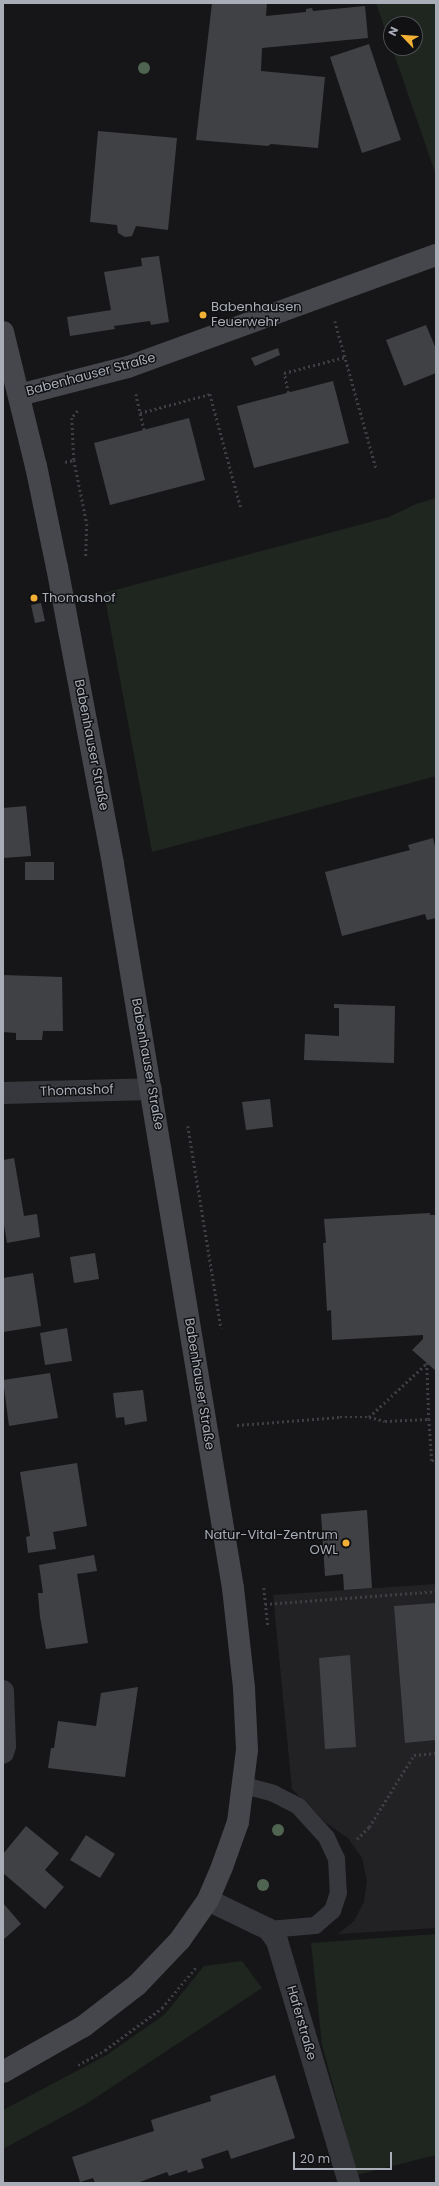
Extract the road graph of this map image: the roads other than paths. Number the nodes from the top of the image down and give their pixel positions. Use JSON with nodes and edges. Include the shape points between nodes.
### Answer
{"nodes":[{"id":1,"x":436,"y":255,"type":"edge"},
{"id":2,"x":3,"y":332,"type":"edge"},
{"id":3,"x":19,"y":395,"type":"junction"},
{"id":4,"x":151,"y":1089,"type":"junction"},
{"id":5,"x":3,"y":1094,"type":"edge"},
{"id":6,"x":3,"y":1691,"type":"edge"},
{"id":7,"x":3,"y":1753,"type":"edge"},
{"id":8,"x":244,"y":1785,"type":"junction"},
{"id":9,"x":208,"y":1900,"type":"junction"},
{"id":10,"x":268,"y":1929,"type":"junction"},
{"id":11,"x":3,"y":2072,"type":"edge"},
{"id":12,"x":349,"y":2183,"type":"edge"}],
"edges":[{"from":1,"to":3,"type":"main road","name":"Babenhauser Straße","via":[[135,365]]},
{"from":2,"to":3,"type":"main road"},
{"from":3,"to":4,"type":"main road","name":"Babenhauser Straße","via":[[84,705]]},
{"from":4,"to":5,"type":"street","name":"Thomashof"},
{"from":4,"to":8,"type":"main road","name":"Babenhauser Straße","via":[[235,1606],[244,1688],[247,1750]]},
{"from":6,"to":7,"type":"street"},
{"from":8,"to":9,"type":"main road","name":"Babenhauser Straße","via":[[238,1822]]},
{"from":8,"to":10,"type":"lane","via":[[273,1793],[298,1806],[326,1837],[336,1858],[338,1892],[332,1910],[315,1925]]},
{"from":9,"to":10,"type":"street"},
{"from":9,"to":11,"type":"main road","name":"Babenhauser Straße","via":[[180,1940],[137,1985],[84,2026]]},
{"from":10,"to":12,"type":"street","name":"Haferstraße","via":[[277,1941]]}]}
